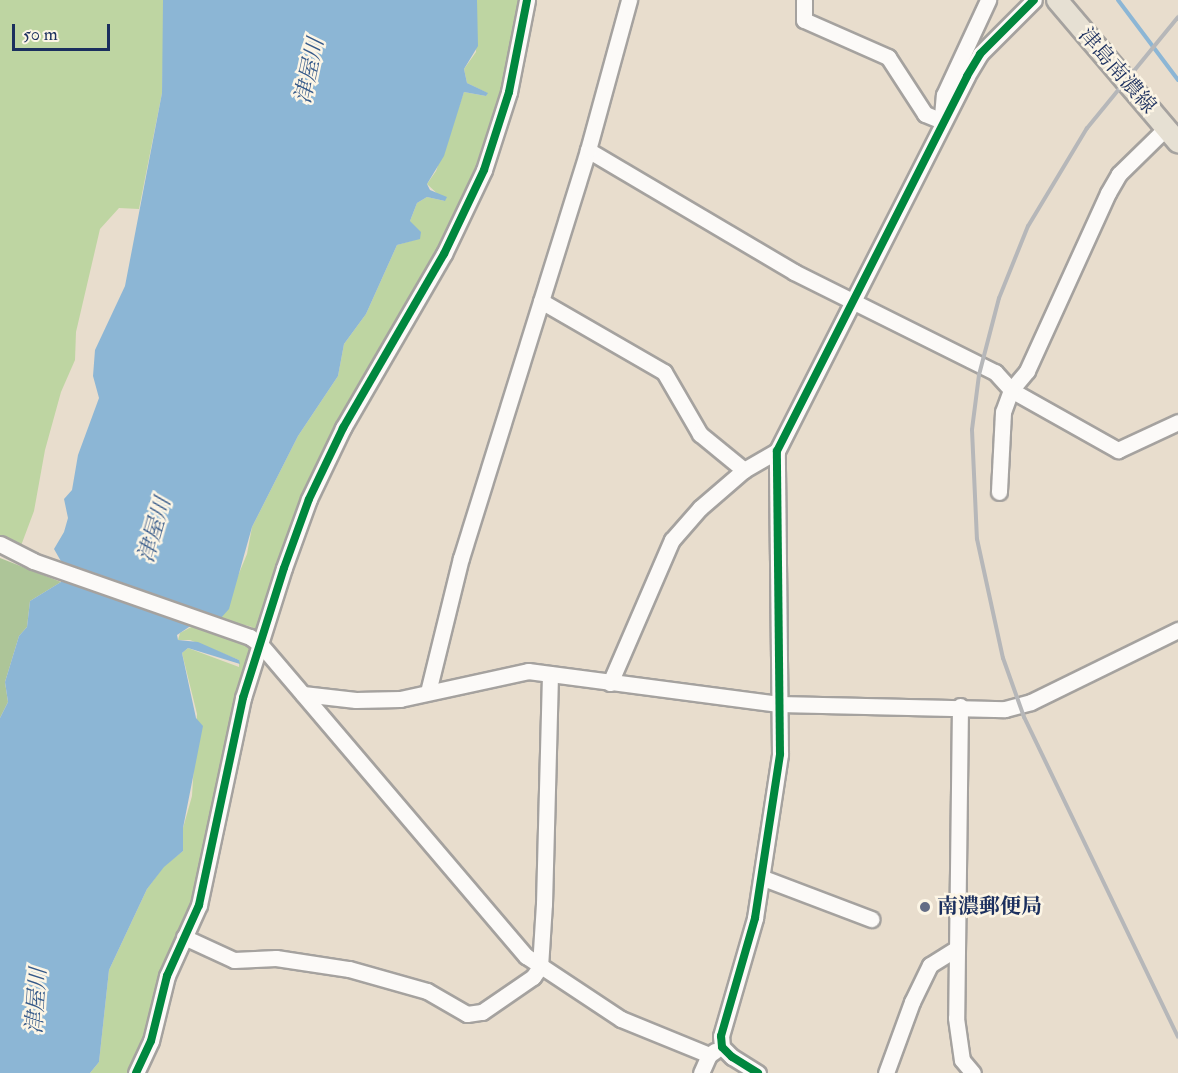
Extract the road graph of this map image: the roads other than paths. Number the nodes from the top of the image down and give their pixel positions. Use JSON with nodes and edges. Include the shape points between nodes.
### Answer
{"nodes":[{"id":1,"x":527,"y":0,"type":"edge"},
{"id":2,"x":629,"y":0,"type":"edge"},
{"id":3,"x":804,"y":0,"type":"edge"},
{"id":4,"x":988,"y":0,"type":"edge"},
{"id":5,"x":1057,"y":0,"type":"edge"},
{"id":6,"x":1033,"y":1,"type":"edge"},
{"id":7,"x":942,"y":121,"type":"junction"},
{"id":8,"x":1172,"y":135,"type":"edge"},
{"id":9,"x":588,"y":150,"type":"junction"},
{"id":10,"x":542,"y":301,"type":"junction"},
{"id":11,"x":854,"y":303,"type":"junction"},
{"id":12,"x":1011,"y":390,"type":"junction"},
{"id":13,"x":1178,"y":422,"type":"edge"},
{"id":14,"x":777,"y":451,"type":"junction"},
{"id":15,"x":744,"y":470,"type":"junction"},
{"id":16,"x":999,"y":492,"type":"dead end"},
{"id":17,"x":0,"y":544,"type":"edge"},
{"id":18,"x":1178,"y":630,"type":"edge"},
{"id":19,"x":255,"y":641,"type":"junction"},
{"id":20,"x":550,"y":674,"type":"junction"},
{"id":21,"x":610,"y":683,"type":"junction"},
{"id":22,"x":428,"y":692,"type":"junction"},
{"id":23,"x":303,"y":694,"type":"junction"},
{"id":24,"x":779,"y":704,"type":"junction"},
{"id":25,"x":960,"y":706,"type":"junction"},
{"id":26,"x":763,"y":878,"type":"junction"},
{"id":27,"x":871,"y":919,"type":"dead end"},
{"id":28,"x":184,"y":936,"type":"junction"},
{"id":29,"x":956,"y":949,"type":"junction"},
{"id":30,"x":540,"y":967,"type":"junction"},
{"id":31,"x":722,"y":1047,"type":"junction"},
{"id":32,"x":709,"y":1055,"type":"junction"},
{"id":33,"x":136,"y":1073,"type":"edge"},
{"id":34,"x":701,"y":1073,"type":"edge"},
{"id":35,"x":758,"y":1073,"type":"edge"},
{"id":36,"x":886,"y":1073,"type":"edge"},
{"id":37,"x":973,"y":1073,"type":"edge"}],
"edges":[{"from":1,"to":19,"type":"street","via":[[509,92],[484,170],[444,254],[343,428],[309,499]]},
{"from":2,"to":9,"type":"street"},
{"from":3,"to":7,"type":"street","via":[[804,20],[888,57],[925,114]]},
{"from":4,"to":7,"type":"street","via":[[944,95]]},
{"from":5,"to":8,"type":"main road","name":"津島南濃線"},
{"from":6,"to":7,"type":"street","via":[[980,54]]},
{"from":7,"to":11,"type":"street"},
{"from":8,"to":12,"type":"street","via":[[1119,174],[1027,370]]},
{"from":9,"to":10,"type":"street"},
{"from":9,"to":11,"type":"street","via":[[718,229]]},
{"from":10,"to":15,"type":"street","via":[[664,372],[700,434]]},
{"from":10,"to":22,"type":"street","via":[[461,558]]},
{"from":11,"to":12,"type":"street","via":[[976,361],[995,372]]},
{"from":11,"to":14,"type":"street"},
{"from":12,"to":13,"type":"street","via":[[1118,450]]},
{"from":12,"to":16,"type":"street","via":[[1003,412]]},
{"from":14,"to":15,"type":"street"},
{"from":14,"to":24,"type":"street"},
{"from":15,"to":21,"type":"street","via":[[700,508],[672,540]]},
{"from":17,"to":19,"type":"street","via":[[33,561]]},
{"from":18,"to":25,"type":"street","via":[[1022,705],[1005,709]]},
{"from":19,"to":23,"type":"street"},
{"from":19,"to":28,"type":"street","via":[[211,860],[199,905]]},
{"from":20,"to":21,"type":"street"},
{"from":20,"to":22,"type":"street","via":[[528,671]]},
{"from":20,"to":30,"type":"street"},
{"from":21,"to":24,"type":"street"},
{"from":22,"to":23,"type":"street","via":[[400,699],[356,700]]},
{"from":23,"to":30,"type":"street"},
{"from":24,"to":25,"type":"street"},
{"from":24,"to":26,"type":"street","via":[[780,754]]},
{"from":25,"to":29,"type":"street"},
{"from":26,"to":27,"type":"street"},
{"from":26,"to":31,"type":"street","via":[[721,1036]]},
{"from":28,"to":30,"type":"street","via":[[234,960],[276,958],[349,969],[427,991],[467,1014],[482,1012],[533,977]]},
{"from":28,"to":33,"type":"street","via":[[167,976],[151,1041]]},
{"from":29,"to":36,"type":"street","via":[[930,965]]},
{"from":29,"to":37,"type":"street","via":[[957,1042],[962,1060]]},
{"from":30,"to":32,"type":"street","via":[[621,1019]]},
{"from":31,"to":32,"type":"street"},
{"from":31,"to":35,"type":"street"},
{"from":32,"to":34,"type":"street"}]}
